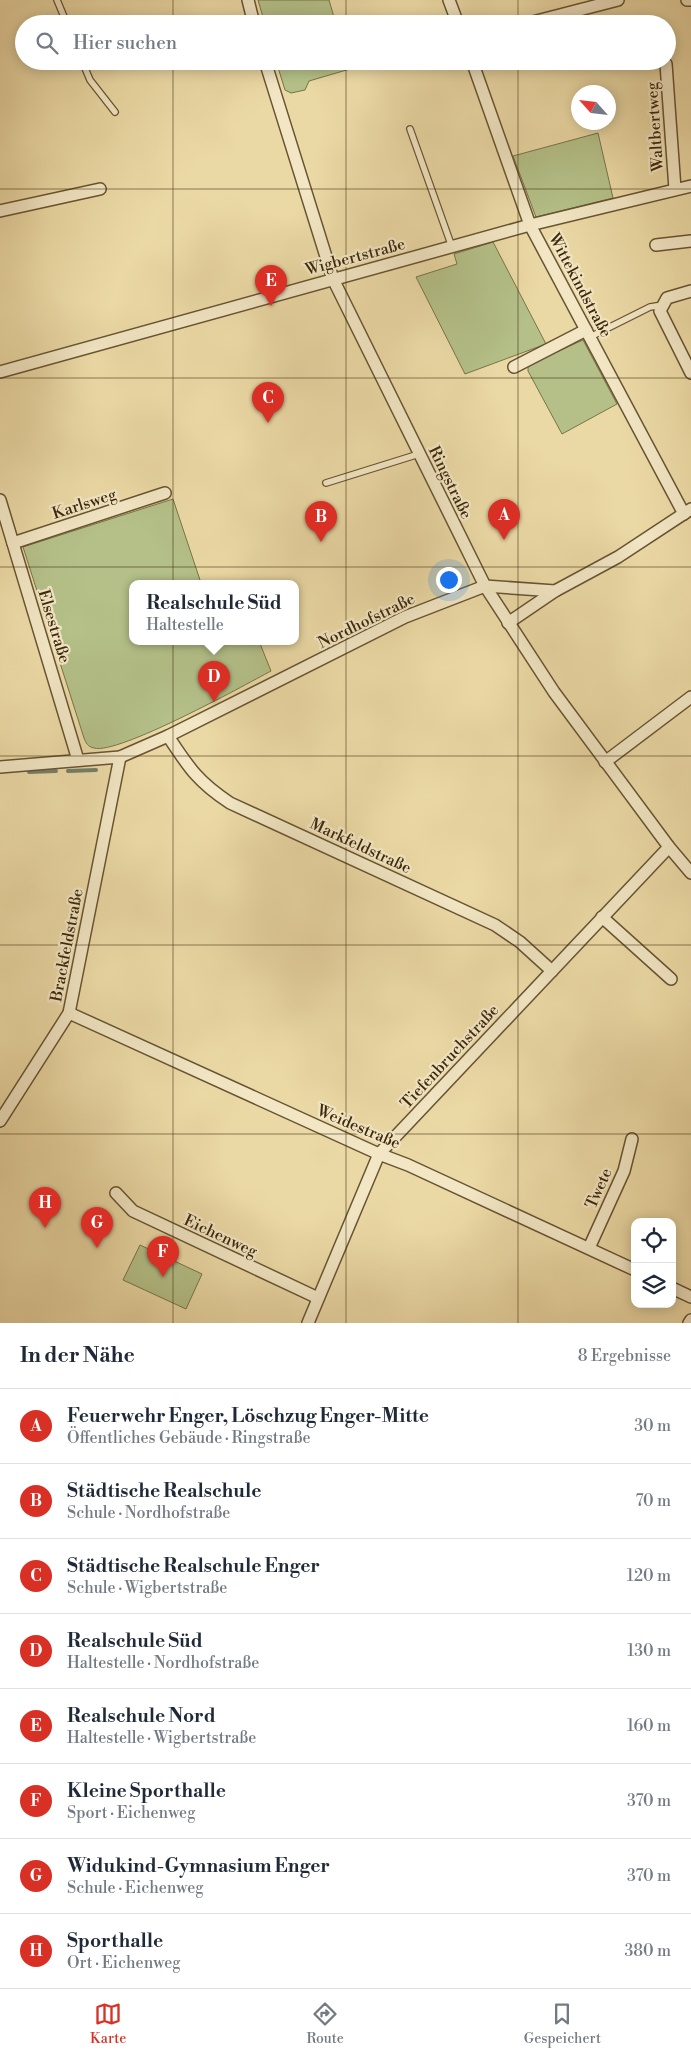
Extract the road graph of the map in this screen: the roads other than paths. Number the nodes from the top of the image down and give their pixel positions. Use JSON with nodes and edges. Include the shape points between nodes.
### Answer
{"nodes":[{"id":1,"x":57,"y":0,"type":"edge"},
{"id":2,"x":248,"y":0,"type":"edge"},
{"id":3,"x":449,"y":0,"type":"edge"},
{"id":4,"x":618,"y":0,"type":"edge"},
{"id":5,"x":63,"y":15,"type":"edge"},
{"id":6,"x":252,"y":15,"type":"edge"},
{"id":7,"x":455,"y":15,"type":"edge"},
{"id":8,"x":560,"y":15,"type":"edge"},
{"id":9,"x":86,"y":70,"type":"edge"},
{"id":10,"x":268,"y":70,"type":"edge"},
{"id":11,"x":475,"y":70,"type":"edge"},
{"id":12,"x":666,"y":70,"type":"edge"},
{"id":13,"x":115,"y":112,"type":"dead end"},
{"id":14,"x":410,"y":129,"type":"dead end"},
{"id":15,"x":691,"y":186,"type":"edge"},
{"id":16,"x":100,"y":189,"type":"dead end"},
{"id":17,"x":675,"y":189,"type":"junction"},
{"id":18,"x":0,"y":211,"type":"edge"},
{"id":19,"x":530,"y":225,"type":"junction"},
{"id":20,"x":691,"y":241,"type":"edge"},
{"id":21,"x":656,"y":245,"type":"dead end"},
{"id":22,"x":452,"y":247,"type":"junction"},
{"id":23,"x":333,"y":279,"type":"junction"},
{"id":24,"x":691,"y":291,"type":"edge"},
{"id":25,"x":663,"y":305,"type":"junction"},
{"id":26,"x":588,"y":334,"type":"junction"},
{"id":27,"x":688,"y":360,"type":"edge"},
{"id":28,"x":514,"y":367,"type":"dead end"},
{"id":29,"x":0,"y":372,"type":"edge"},
{"id":30,"x":691,"y":373,"type":"edge"},
{"id":31,"x":419,"y":454,"type":"junction"},
{"id":32,"x":326,"y":483,"type":"dead end"},
{"id":33,"x":165,"y":493,"type":"dead end"},
{"id":34,"x":0,"y":500,"type":"edge"},
{"id":35,"x":687,"y":512,"type":"edge"},
{"id":36,"x":13,"y":543,"type":"junction"},
{"id":37,"x":485,"y":586,"type":"junction"},
{"id":38,"x":555,"y":591,"type":"junction"},
{"id":39,"x":508,"y":623,"type":"junction"},
{"id":40,"x":691,"y":697,"type":"edge"},
{"id":41,"x":168,"y":736,"type":"junction"},
{"id":42,"x":120,"y":757,"type":"junction"},
{"id":43,"x":78,"y":760,"type":"junction"},
{"id":44,"x":605,"y":762,"type":"junction"},
{"id":45,"x":0,"y":767,"type":"edge"},
{"id":46,"x":669,"y":847,"type":"junction"},
{"id":47,"x":691,"y":873,"type":"edge"},
{"id":48,"x":602,"y":917,"type":"junction"},
{"id":49,"x":552,"y":971,"type":"junction"},
{"id":50,"x":671,"y":979,"type":"dead end"},
{"id":51,"x":69,"y":1013,"type":"junction"},
{"id":52,"x":0,"y":1121,"type":"edge"},
{"id":53,"x":632,"y":1139,"type":"dead end"},
{"id":54,"x":379,"y":1154,"type":"junction"},
{"id":55,"x":116,"y":1194,"type":"dead end"},
{"id":56,"x":589,"y":1248,"type":"junction"},
{"id":57,"x":631,"y":1268,"type":"edge"},
{"id":58,"x":676,"y":1290,"type":"edge"},
{"id":59,"x":691,"y":1297,"type":"edge"},
{"id":60,"x":318,"y":1298,"type":"junction"},
{"id":61,"x":308,"y":1323,"type":"edge"}],
"edges":[{"from":1,"to":5,"type":"lane"},
{"from":2,"to":6,"type":"street"},
{"from":3,"to":7,"type":"street"},
{"from":4,"to":8,"type":"street"},
{"from":9,"to":13,"type":"lane"},
{"from":10,"to":23,"type":"street","name":"Ringstraße"},
{"from":11,"to":19,"type":"street","name":"Wittekindstraße"},
{"from":12,"to":17,"type":"street","name":"Waltbertweg"},
{"from":14,"to":22,"type":"lane"},
{"from":15,"to":17,"type":"street","name":"Wigbertstraße"},
{"from":16,"to":18,"type":"street"},
{"from":17,"to":19,"type":"street","name":"Wigbertstraße"},
{"from":19,"to":22,"type":"street","name":"Wigbertstraße"},
{"from":19,"to":26,"type":"street","name":"Wittekindstraße"},
{"from":20,"to":21,"type":"street"},
{"from":22,"to":23,"type":"street","name":"Wigbertstraße"},
{"from":23,"to":29,"type":"street","name":"Wigbertstraße"},
{"from":23,"to":31,"type":"street","name":"Ringstraße"},
{"from":24,"to":25,"type":"street","via":[[667,298]]},
{"from":25,"to":26,"type":"lane","via":[[650,307]]},
{"from":25,"to":27,"type":"street","via":[[660,310],[662,318]]},
{"from":26,"to":28,"type":"street"},
{"from":26,"to":35,"type":"street","name":"Wittekindstraße"},
{"from":27,"to":30,"type":"street"},
{"from":31,"to":32,"type":"lane"},
{"from":31,"to":37,"type":"street","name":"Ringstraße"},
{"from":33,"to":36,"type":"street","name":"Karlsweg"},
{"from":34,"to":36,"type":"street","name":"Elsestraße"},
{"from":35,"to":38,"type":"street","via":[[618,557]]},
{"from":36,"to":43,"type":"street","name":"Elsestraße"},
{"from":37,"to":38,"type":"street","name":"Nordhofstraße"},
{"from":37,"to":39,"type":"street","name":"Ringstraße"},
{"from":37,"to":41,"type":"street","name":"Nordhofstraße","via":[[405,617]]},
{"from":38,"to":39,"type":"street"},
{"from":39,"to":44,"type":"street","name":"Ringstraße"},
{"from":40,"to":44,"type":"street"},
{"from":41,"to":42,"type":"street","name":"Nordhofstraße"},
{"from":41,"to":49,"type":"street","name":"Markfeldstraße","via":[[195,776],[230,803],[495,925]]},
{"from":42,"to":43,"type":"street","name":"Nordhofstraße"},
{"from":42,"to":51,"type":"street","name":"Brackfeldstraße"},
{"from":43,"to":45,"type":"street","name":"Nordhofstraße"},
{"from":44,"to":46,"type":"street","name":"Ringstraße"},
{"from":46,"to":47,"type":"street","name":"Ringstraße"},
{"from":46,"to":48,"type":"street","name":"Tiefenbruchstraße"},
{"from":48,"to":49,"type":"street","name":"Tiefenbruchstraße"},
{"from":48,"to":50,"type":"street"},
{"from":49,"to":54,"type":"street","name":"Tiefenbruchstraße"},
{"from":51,"to":52,"type":"street","name":"Brackfeldstraße"},
{"from":51,"to":54,"type":"street","name":"Weidestraße"},
{"from":53,"to":56,"type":"street","name":"Twete","via":[[624,1171]]},
{"from":54,"to":56,"type":"street","name":"Weidestraße"},
{"from":54,"to":60,"type":"street","name":"Tiefenbruchstraße"},
{"from":55,"to":60,"type":"street","name":"Eichenweg","via":[[133,1211]]},
{"from":56,"to":57,"type":"street","name":"Weidestraße"},
{"from":58,"to":59,"type":"street"},
{"from":60,"to":61,"type":"street","name":"Tiefenbruchstraße"}]}
